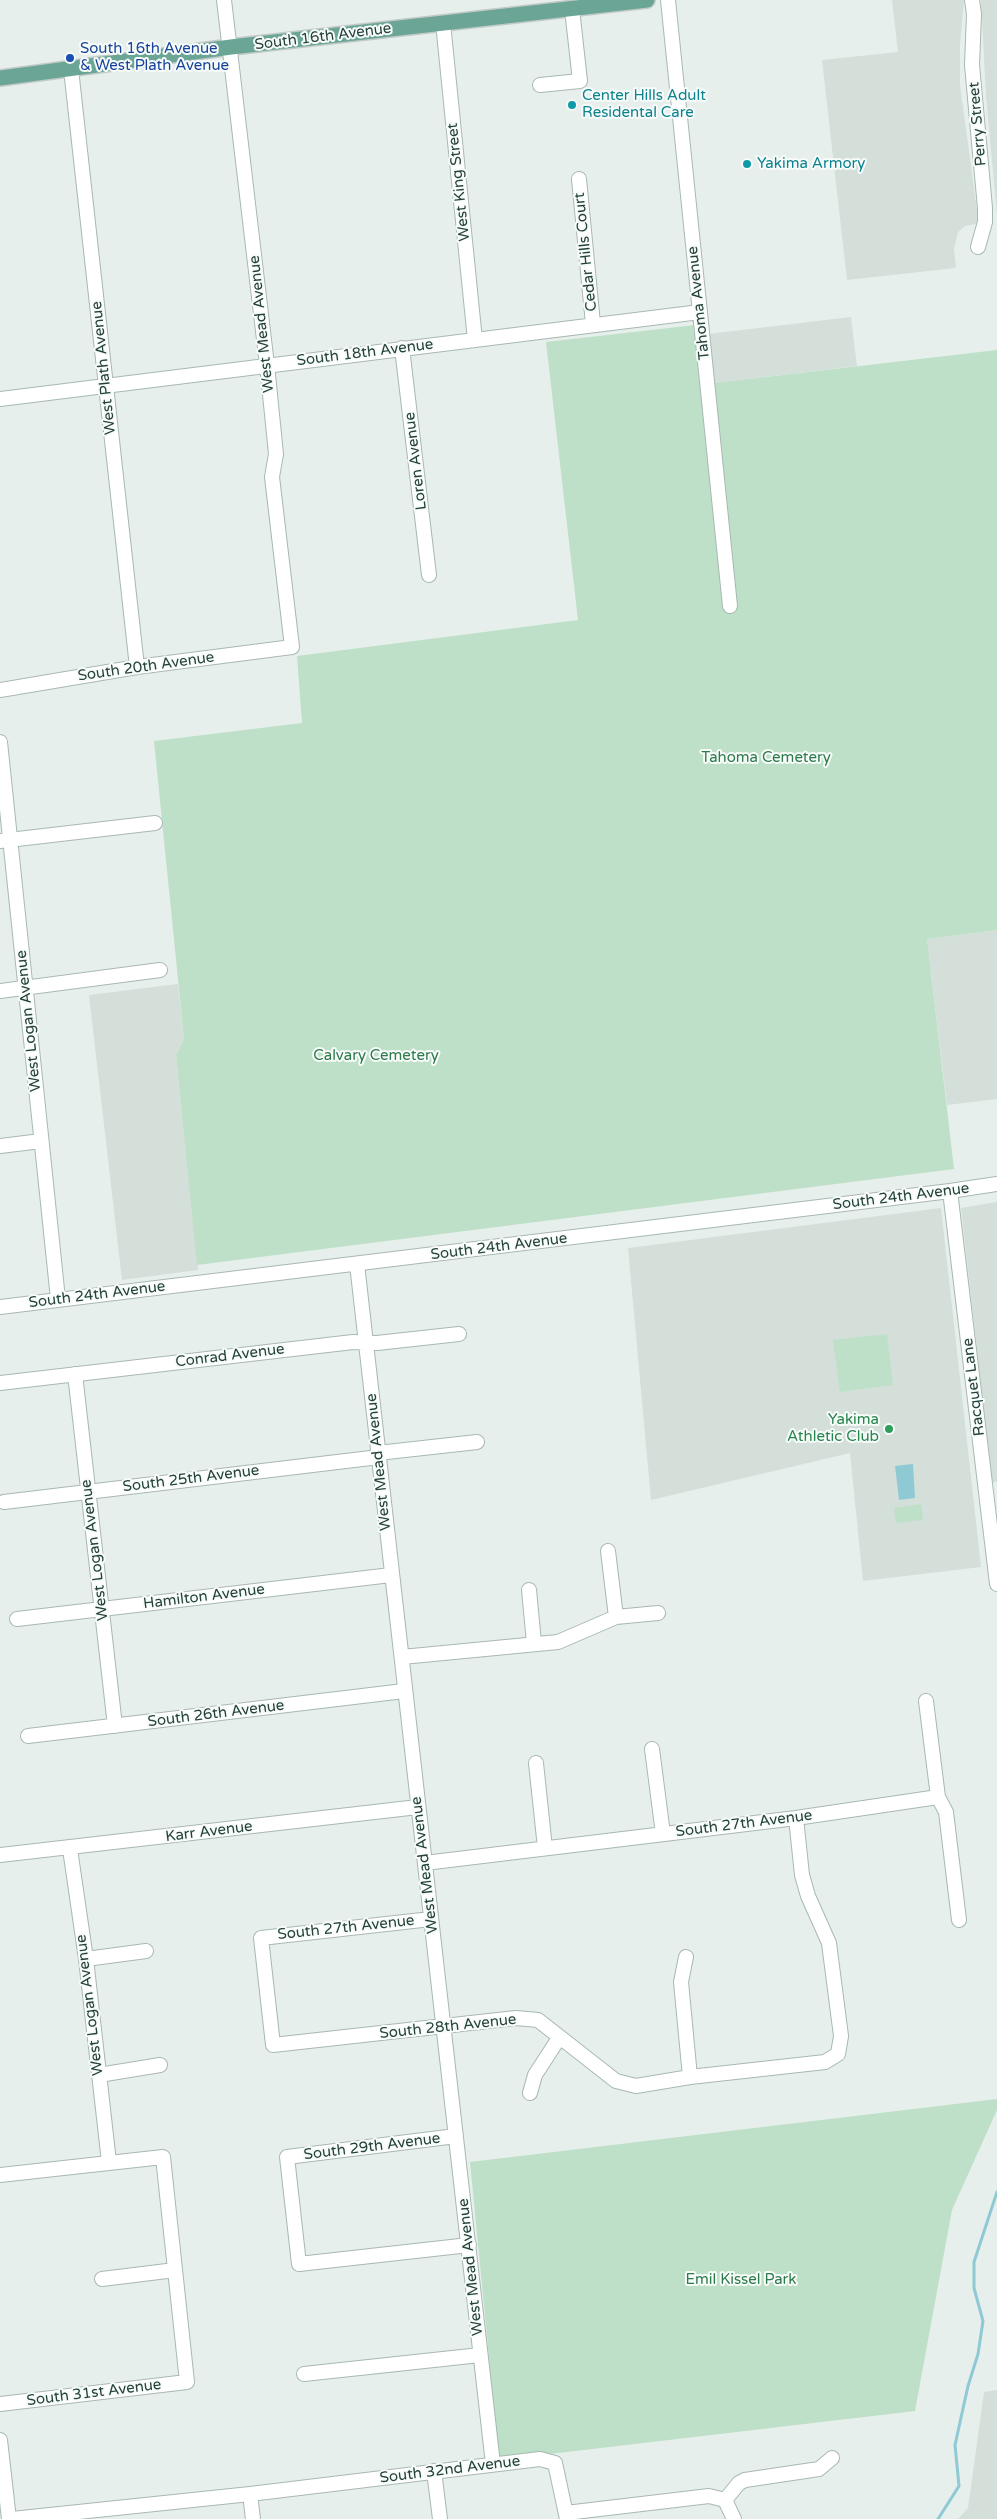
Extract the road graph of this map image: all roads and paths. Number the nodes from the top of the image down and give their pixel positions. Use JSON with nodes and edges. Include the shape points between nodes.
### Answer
{"nodes":[{"id":1,"x":224,"y":0,"type":"edge"},
{"id":2,"x":646,"y":0,"type":"edge"},
{"id":3,"x":668,"y":0,"type":"edge"},
{"id":4,"x":972,"y":0,"type":"edge"},
{"id":5,"x":572,"y":9,"type":"junction"},
{"id":6,"x":443,"y":23,"type":"junction"},
{"id":7,"x":231,"y":48,"type":"junction"},
{"id":8,"x":71,"y":69,"type":"junction"},
{"id":9,"x":0,"y":78,"type":"edge"},
{"id":10,"x":540,"y":85,"type":"dead end"},
{"id":11,"x":579,"y":179,"type":"dead end"},
{"id":12,"x":978,"y":248,"type":"dead end"},
{"id":13,"x":700,"y":312,"type":"junction"},
{"id":14,"x":593,"y":324,"type":"junction"},
{"id":15,"x":475,"y":340,"type":"junction"},
{"id":16,"x":402,"y":348,"type":"junction"},
{"id":17,"x":267,"y":365,"type":"junction"},
{"id":18,"x":106,"y":385,"type":"junction"},
{"id":19,"x":0,"y":399,"type":"edge"},
{"id":20,"x":429,"y":575,"type":"dead end"},
{"id":21,"x":730,"y":606,"type":"dead end"},
{"id":22,"x":292,"y":647,"type":"joint"},
{"id":23,"x":137,"y":667,"type":"junction"},
{"id":24,"x":0,"y":690,"type":"edge"},
{"id":25,"x":0,"y":742,"type":"edge"},
{"id":26,"x":155,"y":822,"type":"dead end"},
{"id":27,"x":6,"y":841,"type":"edge"},
{"id":28,"x":160,"y":970,"type":"dead end"},
{"id":29,"x":25,"y":987,"type":"junction"},
{"id":30,"x":0,"y":991,"type":"edge"},
{"id":31,"x":41,"y":1141,"type":"junction"},
{"id":32,"x":0,"y":1146,"type":"edge"},
{"id":33,"x":997,"y":1184,"type":"edge"},
{"id":34,"x":950,"y":1191,"type":"junction"},
{"id":35,"x":357,"y":1264,"type":"junction"},
{"id":36,"x":58,"y":1299,"type":"junction"},
{"id":37,"x":0,"y":1307,"type":"edge"},
{"id":38,"x":460,"y":1334,"type":"dead end"},
{"id":39,"x":365,"y":1342,"type":"junction"},
{"id":40,"x":75,"y":1374,"type":"junction"},
{"id":41,"x":0,"y":1383,"type":"edge"},
{"id":42,"x":477,"y":1442,"type":"dead end"},
{"id":43,"x":378,"y":1455,"type":"junction"},
{"id":44,"x":88,"y":1491,"type":"junction"},
{"id":45,"x":4,"y":1502,"type":"dead end"},
{"id":46,"x":608,"y":1551,"type":"dead end"},
{"id":47,"x":391,"y":1575,"type":"junction"},
{"id":48,"x":997,"y":1584,"type":"edge"},
{"id":49,"x":529,"y":1590,"type":"dead end"},
{"id":50,"x":102,"y":1609,"type":"junction"},
{"id":51,"x":658,"y":1613,"type":"dead end"},
{"id":52,"x":616,"y":1618,"type":"junction"},
{"id":53,"x":17,"y":1619,"type":"dead end"},
{"id":54,"x":534,"y":1643,"type":"junction"},
{"id":55,"x":402,"y":1658,"type":"junction"},
{"id":56,"x":404,"y":1692,"type":"junction"},
{"id":57,"x":926,"y":1702,"type":"dead end"},
{"id":58,"x":115,"y":1726,"type":"junction"},
{"id":59,"x":28,"y":1736,"type":"dead end"},
{"id":60,"x":652,"y":1748,"type":"dead end"},
{"id":61,"x":536,"y":1763,"type":"dead end"},
{"id":62,"x":938,"y":1798,"type":"junction"},
{"id":63,"x":418,"y":1807,"type":"junction"},
{"id":64,"x":796,"y":1818,"type":"junction"},
{"id":65,"x":663,"y":1834,"type":"junction"},
{"id":66,"x":545,"y":1848,"type":"junction"},
{"id":67,"x":70,"y":1849,"type":"junction"},
{"id":68,"x":0,"y":1855,"type":"edge"},
{"id":69,"x":424,"y":1863,"type":"junction"},
{"id":70,"x":431,"y":1919,"type":"junction"},
{"id":71,"x":959,"y":1920,"type":"dead end"},
{"id":72,"x":146,"y":1951,"type":"dead end"},
{"id":73,"x":686,"y":1957,"type":"dead end"},
{"id":74,"x":86,"y":1959,"type":"junction"},
{"id":75,"x":444,"y":2027,"type":"junction"},
{"id":76,"x":559,"y":2038,"type":"junction"},
{"id":77,"x":273,"y":2045,"type":"joint"},
{"id":78,"x":160,"y":2065,"type":"dead end"},
{"id":79,"x":99,"y":2075,"type":"junction"},
{"id":80,"x":690,"y":2077,"type":"junction"},
{"id":81,"x":530,"y":2093,"type":"dead end"},
{"id":82,"x":456,"y":2136,"type":"junction"},
{"id":83,"x":109,"y":2162,"type":"junction"},
{"id":84,"x":0,"y":2175,"type":"edge"},
{"id":85,"x":469,"y":2245,"type":"junction"},
{"id":86,"x":175,"y":2270,"type":"junction"},
{"id":87,"x":102,"y":2279,"type":"dead end"},
{"id":88,"x":480,"y":2355,"type":"junction"},
{"id":89,"x":304,"y":2374,"type":"dead end"},
{"id":90,"x":0,"y":2404,"type":"edge"},
{"id":91,"x":0,"y":2440,"type":"edge"},
{"id":92,"x":832,"y":2458,"type":"dead end"},
{"id":93,"x":493,"y":2464,"type":"junction"},
{"id":94,"x":434,"y":2471,"type":"junction"},
{"id":95,"x":250,"y":2494,"type":"junction"},
{"id":96,"x":725,"y":2500,"type":"junction"},
{"id":97,"x":136,"y":2513,"type":"edge"},
{"id":98,"x":566,"y":2516,"type":"edge"},
{"id":99,"x":10,"y":2519,"type":"edge"},
{"id":100,"x":253,"y":2519,"type":"edge"},
{"id":101,"x":440,"y":2519,"type":"edge"},
{"id":102,"x":734,"y":2519,"type":"edge"}],
"edges":[{"from":1,"to":7,"type":"street","name":"West Mead Avenue"},
{"from":2,"to":5,"type":"main road","name":"South 16th Avenue"},
{"from":3,"to":13,"type":"street","name":"Tahoma Avenue"},
{"from":4,"to":12,"type":"street","name":"Perry Street","via":[[972,64],[986,222]]},
{"from":5,"to":6,"type":"main road","name":"South 16th Avenue"},
{"from":5,"to":10,"type":"street","via":[[580,81]]},
{"from":6,"to":7,"type":"main road","name":"South 16th Avenue"},
{"from":6,"to":15,"type":"street","name":"West King Street"},
{"from":7,"to":8,"type":"main road","name":"South 16th Avenue"},
{"from":7,"to":17,"type":"street","name":"West Mead Avenue"},
{"from":8,"to":9,"type":"main road","name":"South 16th Avenue"},
{"from":8,"to":18,"type":"street","name":"West Plath Avenue"},
{"from":11,"to":14,"type":"street","name":"Cedar Hills Court"},
{"from":13,"to":14,"type":"street","name":"South 18th Avenue"},
{"from":13,"to":21,"type":"street","name":"Tahoma Avenue"},
{"from":14,"to":15,"type":"street","name":"South 18th Avenue"},
{"from":15,"to":16,"type":"street","name":"South 18th Avenue"},
{"from":16,"to":17,"type":"street","name":"South 18th Avenue"},
{"from":16,"to":20,"type":"street","name":"Loren Avenue"},
{"from":17,"to":18,"type":"street","name":"South 18th Avenue"},
{"from":17,"to":22,"type":"street","name":"West Mead Avenue","via":[[276,454],[272,477]]},
{"from":18,"to":19,"type":"street","name":"South 18th Avenue"},
{"from":18,"to":23,"type":"street","name":"West Plath Avenue"},
{"from":22,"to":23,"type":"street","name":"South 20th Avenue"},
{"from":23,"to":24,"type":"street","name":"South 20th Avenue"},
{"from":25,"to":27,"type":"street","name":"West Logan Avenue"},
{"from":26,"to":27,"type":"street"},
{"from":27,"to":29,"type":"street","name":"West Logan Avenue"},
{"from":28,"to":29,"type":"street"},
{"from":29,"to":30,"type":"street"},
{"from":29,"to":31,"type":"street","name":"West Logan Avenue"},
{"from":31,"to":32,"type":"street"},
{"from":31,"to":36,"type":"street","name":"West Logan Avenue"},
{"from":33,"to":34,"type":"street","name":"South 24th Avenue"},
{"from":34,"to":35,"type":"street","name":"South 24th Avenue"},
{"from":34,"to":48,"type":"street","name":"Racquet Lane"},
{"from":35,"to":36,"type":"street","name":"South 24th Avenue"},
{"from":35,"to":39,"type":"street","name":"West Mead Avenue"},
{"from":36,"to":37,"type":"street","name":"South 24th Avenue"},
{"from":38,"to":39,"type":"street","name":"Conrad Avenue"},
{"from":39,"to":40,"type":"street","name":"Conrad Avenue"},
{"from":39,"to":43,"type":"street","name":"West Mead Avenue"},
{"from":40,"to":41,"type":"street","name":"Conrad Avenue"},
{"from":40,"to":44,"type":"street","name":"West Logan Avenue"},
{"from":42,"to":43,"type":"street","name":"South 25th Avenue"},
{"from":43,"to":44,"type":"street","name":"South 25th Avenue"},
{"from":43,"to":47,"type":"street","name":"West Mead Avenue"},
{"from":44,"to":45,"type":"street","name":"South 25th Avenue"},
{"from":44,"to":50,"type":"street","name":"West Logan Avenue"},
{"from":46,"to":52,"type":"street"},
{"from":47,"to":50,"type":"street","name":"Hamilton Avenue"},
{"from":47,"to":55,"type":"street","name":"West Mead Avenue"},
{"from":49,"to":54,"type":"street"},
{"from":50,"to":53,"type":"street","name":"Hamilton Avenue"},
{"from":50,"to":58,"type":"street","name":"West Logan Avenue"},
{"from":51,"to":52,"type":"street"},
{"from":52,"to":54,"type":"street","via":[[558,1642]]},
{"from":54,"to":55,"type":"street"},
{"from":55,"to":56,"type":"street","name":"West Mead Avenue"},
{"from":56,"to":58,"type":"street","name":"South 26th Avenue"},
{"from":56,"to":63,"type":"street","name":"West Mead Avenue"},
{"from":57,"to":62,"type":"street"},
{"from":58,"to":59,"type":"street","name":"South 26th Avenue"},
{"from":60,"to":65,"type":"street"},
{"from":61,"to":66,"type":"street"},
{"from":62,"to":64,"type":"street","name":"South 27th Avenue"},
{"from":62,"to":71,"type":"street","via":[[946,1812]]},
{"from":63,"to":67,"type":"street","name":"Karr Avenue"},
{"from":63,"to":69,"type":"street","name":"West Mead Avenue"},
{"from":64,"to":65,"type":"street","name":"South 27th Avenue"},
{"from":64,"to":80,"type":"street","name":"South 28th Avenue","via":[[802,1875],[829,1943],[841,2036],[838,2054],[825,2062]]},
{"from":65,"to":66,"type":"street","name":"South 27th Avenue"},
{"from":66,"to":69,"type":"street","name":"South 27th Avenue"},
{"from":67,"to":68,"type":"street","name":"Karr Avenue"},
{"from":67,"to":74,"type":"street","name":"West Logan Avenue"},
{"from":69,"to":70,"type":"street","name":"West Mead Avenue"},
{"from":70,"to":75,"type":"street","name":"West Mead Avenue"},
{"from":70,"to":77,"type":"street","name":"South 27th Avenue","via":[[261,1938]]},
{"from":72,"to":74,"type":"street"},
{"from":73,"to":80,"type":"street","via":[[681,1982]]},
{"from":74,"to":79,"type":"street","name":"West Logan Avenue"},
{"from":75,"to":76,"type":"street","name":"South 28th Avenue","via":[[516,2018],[538,2020]]},
{"from":75,"to":77,"type":"street","name":"South 28th Avenue"},
{"from":75,"to":82,"type":"street","name":"West Mead Avenue"},
{"from":76,"to":80,"type":"street","name":"South 28th Avenue","via":[[616,2081],[636,2086]]},
{"from":76,"to":81,"type":"street","via":[[534,2075]]},
{"from":78,"to":79,"type":"street"},
{"from":79,"to":83,"type":"street","name":"West Logan Avenue"},
{"from":82,"to":85,"type":"street","name":"West Mead Avenue"},
{"from":82,"to":85,"type":"street","name":"South 29th Avenue","via":[[287,2157],[299,2264]]},
{"from":83,"to":84,"type":"street"},
{"from":83,"to":86,"type":"street","via":[[163,2157]]},
{"from":85,"to":88,"type":"street","name":"West Mead Avenue"},
{"from":86,"to":87,"type":"street"},
{"from":86,"to":90,"type":"street","name":"South 31st Avenue","via":[[187,2382]]},
{"from":88,"to":89,"type":"street"},
{"from":88,"to":93,"type":"street","name":"West Mead Avenue"},
{"from":91,"to":99,"type":"street"},
{"from":92,"to":96,"type":"street","via":[[819,2469],[739,2482]]},
{"from":93,"to":94,"type":"street","name":"South 32nd Avenue"},
{"from":93,"to":98,"type":"street","name":"South 32nd Avenue","via":[[540,2459],[555,2463]]},
{"from":94,"to":95,"type":"street","name":"South 32nd Avenue"},
{"from":94,"to":101,"type":"street"},
{"from":95,"to":97,"type":"street","name":"South 32nd Avenue"},
{"from":95,"to":100,"type":"street"},
{"from":96,"to":98,"type":"street","name":"South 32nd Avenue","via":[[709,2496]]},
{"from":96,"to":102,"type":"street"},
{"from":97,"to":99,"type":"street","name":"South 32nd Avenue"}]}
